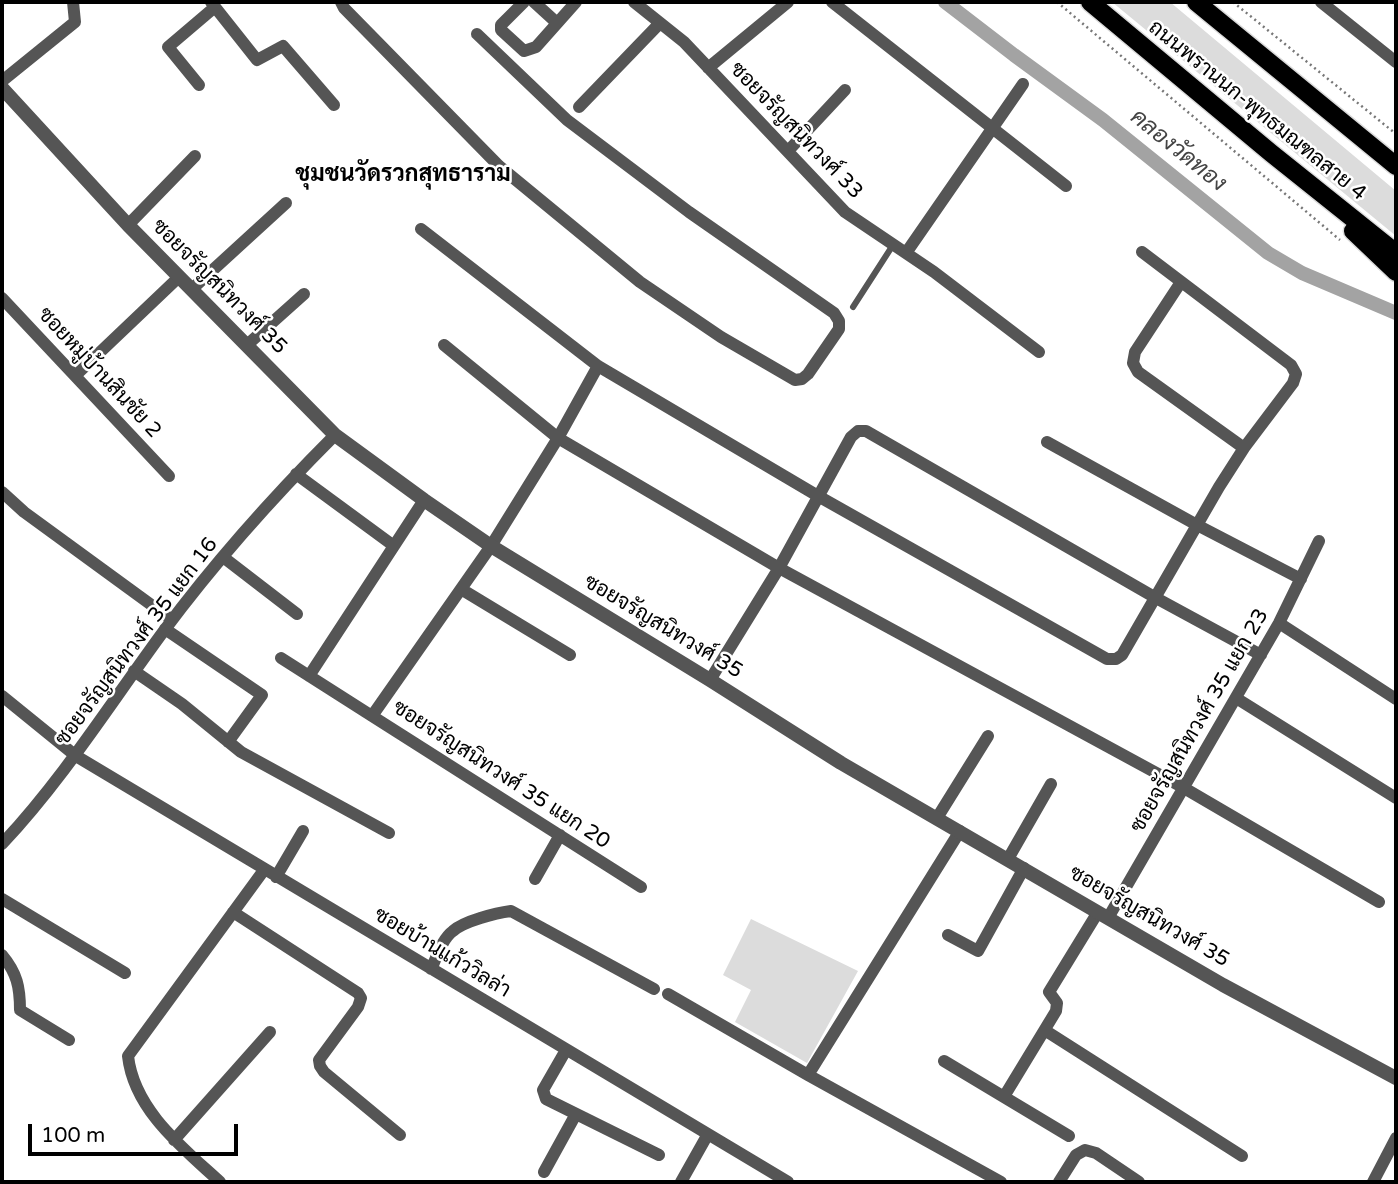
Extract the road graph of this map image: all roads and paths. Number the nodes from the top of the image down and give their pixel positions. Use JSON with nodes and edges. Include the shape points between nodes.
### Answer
{"nodes":[{"id":1,"x":73,"y":2,"type":"edge"},
{"id":2,"x":341,"y":2,"type":"edge"},
{"id":3,"x":524,"y":2,"type":"edge"},
{"id":4,"x":534,"y":2,"type":"edge"},
{"id":5,"x":576,"y":2,"type":"edge"},
{"id":6,"x":634,"y":2,"type":"edge"},
{"id":7,"x":788,"y":2,"type":"edge"},
{"id":8,"x":832,"y":2,"type":"edge"},
{"id":9,"x":1057,"y":2,"type":"edge"},
{"id":10,"x":1090,"y":2,"type":"edge"},
{"id":11,"x":1196,"y":2,"type":"edge"},
{"id":12,"x":1233,"y":2,"type":"edge"},
{"id":13,"x":1321,"y":2,"type":"edge"},
{"id":14,"x":213,"y":4,"type":"edge"},
{"id":15,"x":557,"y":23,"type":"junction"},
{"id":16,"x":660,"y":23,"type":"junction"},
{"id":17,"x":477,"y":34,"type":"dead end"},
{"id":18,"x":1396,"y":62,"type":"edge"},
{"id":19,"x":708,"y":68,"type":"junction"},
{"id":20,"x":2,"y":81,"type":"edge"},
{"id":21,"x":1023,"y":84,"type":"dead end"},
{"id":22,"x":199,"y":85,"type":"dead end"},
{"id":23,"x":2,"y":88,"type":"edge"},
{"id":24,"x":845,"y":90,"type":"dead end"},
{"id":25,"x":1317,"y":99,"type":"junction"},
{"id":26,"x":334,"y":105,"type":"dead end"},
{"id":27,"x":579,"y":107,"type":"dead end"},
{"id":28,"x":992,"y":128,"type":"junction"},
{"id":29,"x":1396,"y":134,"type":"edge"},
{"id":30,"x":788,"y":151,"type":"junction"},
{"id":31,"x":1271,"y":153,"type":"junction"},
{"id":32,"x":1396,"y":154,"type":"edge"},
{"id":33,"x":195,"y":156,"type":"dead end"},
{"id":34,"x":1396,"y":166,"type":"edge"},
{"id":35,"x":1066,"y":186,"type":"dead end"},
{"id":36,"x":286,"y":203,"type":"dead end"},
{"id":37,"x":128,"y":225,"type":"junction"},
{"id":38,"x":421,"y":229,"type":"dead end"},
{"id":39,"x":894,"y":244,"type":"junction"},
{"id":40,"x":1346,"y":245,"type":"dead end"},
{"id":41,"x":1142,"y":252,"type":"dead end"},
{"id":42,"x":906,"y":253,"type":"junction"},
{"id":43,"x":1396,"y":253,"type":"edge"},
{"id":44,"x":1396,"y":272,"type":"edge"},
{"id":45,"x":179,"y":277,"type":"junction"},
{"id":46,"x":1181,"y":282,"type":"junction"},
{"id":47,"x":192,"y":289,"type":"junction"},
{"id":48,"x":304,"y":294,"type":"dead end"},
{"id":49,"x":2,"y":298,"type":"edge"},
{"id":50,"x":853,"y":307,"type":"dead end"},
{"id":51,"x":247,"y":345,"type":"junction"},
{"id":52,"x":444,"y":345,"type":"dead end"},
{"id":53,"x":1039,"y":352,"type":"dead end"},
{"id":54,"x":598,"y":366,"type":"junction"},
{"id":55,"x":76,"y":375,"type":"junction"},
{"id":56,"x":335,"y":435,"type":"junction"},
{"id":57,"x":558,"y":438,"type":"junction"},
{"id":58,"x":1047,"y":442,"type":"dead end"},
{"id":59,"x":1244,"y":448,"type":"junction"},
{"id":60,"x":296,"y":474,"type":"junction"},
{"id":61,"x":169,"y":476,"type":"dead end"},
{"id":62,"x":2,"y":492,"type":"edge"},
{"id":63,"x":818,"y":496,"type":"junction"},
{"id":64,"x":424,"y":500,"type":"junction"},
{"id":65,"x":1197,"y":526,"type":"junction"},
{"id":66,"x":1319,"y":541,"type":"dead end"},
{"id":67,"x":394,"y":546,"type":"junction"},
{"id":68,"x":491,"y":546,"type":"junction"},
{"id":69,"x":223,"y":557,"type":"junction"},
{"id":70,"x":779,"y":568,"type":"junction"},
{"id":71,"x":1301,"y":579,"type":"junction"},
{"id":72,"x":461,"y":589,"type":"junction"},
{"id":73,"x":1156,"y":598,"type":"junction"},
{"id":74,"x":297,"y":614,"type":"dead end"},
{"id":75,"x":1279,"y":623,"type":"junction"},
{"id":76,"x":169,"y":625,"type":"junction"},
{"id":77,"x":570,"y":655,"type":"dead end"},
{"id":78,"x":1261,"y":655,"type":"junction"},
{"id":79,"x":281,"y":658,"type":"dead end"},
{"id":80,"x":134,"y":671,"type":"junction"},
{"id":81,"x":309,"y":676,"type":"junction"},
{"id":82,"x":710,"y":680,"type":"junction"},
{"id":83,"x":2,"y":696,"type":"edge"},
{"id":84,"x":1236,"y":698,"type":"junction"},
{"id":85,"x":1396,"y":699,"type":"edge"},
{"id":86,"x":372,"y":716,"type":"junction"},
{"id":87,"x":988,"y":736,"type":"dead end"},
{"id":88,"x":228,"y":742,"type":"junction"},
{"id":89,"x":76,"y":756,"type":"junction"},
{"id":90,"x":1051,"y":784,"type":"dead end"},
{"id":91,"x":1184,"y":789,"type":"junction"},
{"id":92,"x":1396,"y":798,"type":"edge"},
{"id":93,"x":937,"y":818,"type":"junction"},
{"id":94,"x":303,"y":831,"type":"dead end"},
{"id":95,"x":960,"y":831,"type":"junction"},
{"id":96,"x":389,"y":833,"type":"dead end"},
{"id":97,"x":560,"y":835,"type":"junction"},
{"id":98,"x":2,"y":844,"type":"edge"},
{"id":99,"x":1008,"y":859,"type":"junction"},
{"id":100,"x":1024,"y":868,"type":"junction"},
{"id":101,"x":270,"y":873,"type":"junction"},
{"id":102,"x":535,"y":879,"type":"dead end"},
{"id":103,"x":641,"y":887,"type":"dead end"},
{"id":104,"x":2,"y":899,"type":"edge"},
{"id":105,"x":1379,"y":902,"type":"dead end"},
{"id":106,"x":233,"y":912,"type":"junction"},
{"id":107,"x":1103,"y":915,"type":"junction"},
{"id":108,"x":948,"y":935,"type":"dead end"},
{"id":109,"x":2,"y":955,"type":"edge"},
{"id":110,"x":431,"y":969,"type":"junction"},
{"id":111,"x":125,"y":973,"type":"dead end"},
{"id":112,"x":654,"y":989,"type":"dead end"},
{"id":113,"x":668,"y":994,"type":"dead end"},
{"id":114,"x":1046,"y":1031,"type":"junction"},
{"id":115,"x":270,"y":1032,"type":"dead end"},
{"id":116,"x":69,"y":1040,"type":"dead end"},
{"id":117,"x":566,"y":1050,"type":"junction"},
{"id":118,"x":944,"y":1060,"type":"dead end"},
{"id":119,"x":808,"y":1075,"type":"junction"},
{"id":120,"x":1396,"y":1078,"type":"edge"},
{"id":121,"x":1005,"y":1095,"type":"junction"},
{"id":122,"x":576,"y":1114,"type":"junction"},
{"id":123,"x":708,"y":1134,"type":"junction"},
{"id":124,"x":400,"y":1135,"type":"dead end"},
{"id":125,"x":1069,"y":1136,"type":"dead end"},
{"id":126,"x":1396,"y":1139,"type":"edge"},
{"id":127,"x":174,"y":1140,"type":"junction"},
{"id":128,"x":659,"y":1155,"type":"dead end"},
{"id":129,"x":1242,"y":1156,"type":"dead end"},
{"id":130,"x":544,"y":1172,"type":"dead end"},
{"id":131,"x":220,"y":1182,"type":"edge"},
{"id":132,"x":681,"y":1182,"type":"edge"},
{"id":133,"x":788,"y":1182,"type":"edge"},
{"id":134,"x":1001,"y":1182,"type":"edge"},
{"id":135,"x":1059,"y":1182,"type":"edge"},
{"id":136,"x":1139,"y":1182,"type":"edge"},
{"id":137,"x":1373,"y":1182,"type":"edge"}],
"edges":[{"from":1,"to":20,"type":"street","via":[[75,22]]},
{"from":2,"to":17,"type":"street","via":[[499,166],[640,282],[795,380],[808,374],[839,329],[834,313],[567,120]]},
{"from":3,"to":15,"type":"street","via":[[501,30],[524,51],[536,47]]},
{"from":4,"to":15,"type":"street"},
{"from":5,"to":15,"type":"street"},
{"from":6,"to":16,"type":"street","name":"ซอยจรัญสนิทวงศ์ 33"},
{"from":7,"to":19,"type":"street"},
{"from":8,"to":28,"type":"street"},
{"from":9,"to":40,"type":"path"},
{"from":10,"to":31,"type":"main road","name":"ถนนพรานนก-พุทธมณฑลสาย 4"},
{"from":11,"to":25,"type":"main road"},
{"from":12,"to":29,"type":"path"},
{"from":13,"to":18,"type":"street"},
{"from":14,"to":22,"type":"street","via":[[168,47]]},
{"from":14,"to":26,"type":"street","via":[[257,60],[283,46]]},
{"from":16,"to":19,"type":"street","name":"ซอยจรัญสนิทวงศ์ 33"},
{"from":16,"to":27,"type":"street"},
{"from":19,"to":30,"type":"street","name":"ซอยจรัญสนิทวงศ์ 33"},
{"from":21,"to":28,"type":"street"},
{"from":23,"to":37,"type":"street","name":"ซอยจรัญสนิทวงศ์ 35"},
{"from":24,"to":30,"type":"street"},
{"from":25,"to":32,"type":"main road"},
{"from":25,"to":34,"type":"main road"},
{"from":28,"to":35,"type":"street"},
{"from":28,"to":42,"type":"street"},
{"from":30,"to":39,"type":"street","name":"ซอยจรัญสนิทวงศ์ 33","via":[[845,212]]},
{"from":31,"to":43,"type":"main road","name":"ถนนพรานนก-พุทธมณฑลสาย 4"},
{"from":31,"to":44,"type":"main road"},
{"from":33,"to":37,"type":"street"},
{"from":36,"to":47,"type":"street"},
{"from":37,"to":45,"type":"street","name":"ซอยจรัญสนิทวงศ์ 35"},
{"from":38,"to":54,"type":"street"},
{"from":39,"to":42,"type":"street","name":"ซอยจรัญสนิทวงศ์ 33"},
{"from":39,"to":50,"type":"lane"},
{"from":41,"to":46,"type":"street"},
{"from":42,"to":53,"type":"street","name":"ซอยจรัญสนิทวงศ์ 33"},
{"from":45,"to":47,"type":"street","name":"ซอยจรัญสนิทวงศ์ 35"},
{"from":45,"to":55,"type":"street"},
{"from":46,"to":59,"type":"street","via":[[1135,352],[1133,363],[1138,372]]},
{"from":46,"to":59,"type":"street","via":[[1291,365],[1296,374]]},
{"from":47,"to":51,"type":"street","name":"ซอยจรัญสนิทวงศ์ 35"},
{"from":48,"to":51,"type":"street"},
{"from":49,"to":55,"type":"street","name":"ซอยหมู่บ้านสินชัย 2"},
{"from":51,"to":56,"type":"street","name":"ซอยจรัญสนิทวงศ์ 35"},
{"from":52,"to":57,"type":"street"},
{"from":54,"to":57,"type":"street","name":"ซอยจรัญสนิทวงศ์ 35 แยก 20"},
{"from":54,"to":63,"type":"street"},
{"from":55,"to":61,"type":"street","name":"ซอยหมู่บ้านสินชัย 2"},
{"from":56,"to":60,"type":"street","name":"ซอยจรัญสนิทวงศ์ 35 แยก 16"},
{"from":56,"to":64,"type":"street","name":"ซอยจรัญสนิทวงศ์ 35"},
{"from":57,"to":68,"type":"street","name":"ซอยจรัญสนิทวงศ์ 35 แยก 20"},
{"from":57,"to":70,"type":"street"},
{"from":58,"to":65,"type":"street"},
{"from":59,"to":65,"type":"street"},
{"from":60,"to":67,"type":"street"},
{"from":60,"to":69,"type":"street","name":"ซอยจรัญสนิทวงศ์ 35 แยก 16"},
{"from":62,"to":76,"type":"street"},
{"from":63,"to":70,"type":"street"},
{"from":63,"to":73,"type":"street","via":[[1107,659],[1122,655]]},
{"from":63,"to":73,"type":"street","via":[[851,437],[866,431]]},
{"from":64,"to":67,"type":"street"},
{"from":64,"to":68,"type":"street","name":"ซอยจรัญสนิทวงศ์ 35"},
{"from":65,"to":71,"type":"street"},
{"from":65,"to":73,"type":"street"},
{"from":66,"to":71,"type":"street","name":"ซอยจรัญสนิทวงศ์ 35 แยก 23"},
{"from":67,"to":81,"type":"street"},
{"from":68,"to":72,"type":"street","name":"ซอยจรัญสนิทวงศ์ 35 แยก 20"},
{"from":68,"to":82,"type":"street","name":"ซอยจรัญสนิทวงศ์ 35"},
{"from":69,"to":74,"type":"street"},
{"from":69,"to":76,"type":"street","name":"ซอยจรัญสนิทวงศ์ 35 แยก 16"},
{"from":70,"to":82,"type":"street"},
{"from":70,"to":91,"type":"street"},
{"from":71,"to":75,"type":"street","name":"ซอยจรัญสนิทวงศ์ 35 แยก 23"},
{"from":72,"to":77,"type":"street"},
{"from":72,"to":86,"type":"street","name":"ซอยจรัญสนิทวงศ์ 35 แยก 20"},
{"from":73,"to":78,"type":"street"},
{"from":75,"to":78,"type":"street","name":"ซอยจรัญสนิทวงศ์ 35 แยก 23"},
{"from":75,"to":85,"type":"street"},
{"from":76,"to":80,"type":"street","name":"ซอยจรัญสนิทวงศ์ 35 แยก 16"},
{"from":76,"to":88,"type":"street","via":[[262,695]]},
{"from":78,"to":84,"type":"street","name":"ซอยจรัญสนิทวงศ์ 35 แยก 23"},
{"from":79,"to":81,"type":"street"},
{"from":80,"to":88,"type":"street"},
{"from":80,"to":89,"type":"street","name":"ซอยจรัญสนิทวงศ์ 35 แยก 16"},
{"from":81,"to":86,"type":"street"},
{"from":82,"to":93,"type":"street","name":"ซอยจรัญสนิทวงศ์ 35"},
{"from":83,"to":89,"type":"street","name":"ซอยบ้านแก้ววิลล่า"},
{"from":84,"to":91,"type":"street","name":"ซอยจรัญสนิทวงศ์ 35 แยก 23"},
{"from":84,"to":92,"type":"street"},
{"from":86,"to":97,"type":"street","name":"ซอยจรัญสนิทวงศ์ 35 แยก 20"},
{"from":87,"to":93,"type":"street"},
{"from":88,"to":96,"type":"street"},
{"from":89,"to":98,"type":"street","name":"ซอยจรัญสนิทวงศ์ 35 แยก 16"},
{"from":89,"to":101,"type":"street","name":"ซอยบ้านแก้ววิลล่า"},
{"from":90,"to":99,"type":"street"},
{"from":91,"to":105,"type":"street"},
{"from":91,"to":107,"type":"street","name":"ซอยจรัญสนิทวงศ์ 35 แยก 23"},
{"from":93,"to":95,"type":"street","name":"ซอยจรัญสนิทวงศ์ 35"},
{"from":94,"to":101,"type":"street"},
{"from":95,"to":99,"type":"street","name":"ซอยจรัญสนิทวงศ์ 35"},
{"from":95,"to":119,"type":"street"},
{"from":97,"to":102,"type":"street"},
{"from":97,"to":103,"type":"street","name":"ซอยจรัญสนิทวงศ์ 35 แยก 20"},
{"from":99,"to":100,"type":"street","name":"ซอยจรัญสนิทวงศ์ 35"},
{"from":100,"to":107,"type":"street","name":"ซอยจรัญสนิทวงศ์ 35"},
{"from":100,"to":108,"type":"street","via":[[978,951]]},
{"from":101,"to":106,"type":"street"},
{"from":101,"to":110,"type":"street","name":"ซอยบ้านแก้ววิลล่า"},
{"from":104,"to":111,"type":"street"},
{"from":106,"to":124,"type":"street","via":[[358,993],[358,1007],[319,1059],[320,1066]]},
{"from":106,"to":127,"type":"street","via":[[128,1056],[139,1091]]},
{"from":107,"to":114,"type":"street","name":"ซอยจรัญสนิทวงศ์ 35 แยก 23","via":[[1049,992],[1057,1007]]},
{"from":107,"to":120,"type":"street","name":"ซอยจรัญสนิทวงศ์ 35"},
{"from":109,"to":116,"type":"street","via":[[19,983],[20,1010]]},
{"from":110,"to":112,"type":"street","via":[[453,930],[511,911]]},
{"from":110,"to":117,"type":"street","name":"ซอยบ้านแก้ววิลล่า"},
{"from":113,"to":119,"type":"street"},
{"from":114,"to":121,"type":"street"},
{"from":114,"to":129,"type":"street"},
{"from":115,"to":127,"type":"street"},
{"from":117,"to":122,"type":"street","via":[[543,1094]]},
{"from":117,"to":123,"type":"street","name":"ซอยบ้านแก้ววิลล่า"},
{"from":118,"to":121,"type":"street"},
{"from":119,"to":134,"type":"street"},
{"from":121,"to":125,"type":"street"},
{"from":122,"to":128,"type":"street"},
{"from":122,"to":130,"type":"street"},
{"from":123,"to":132,"type":"street"},
{"from":123,"to":133,"type":"street","name":"ซอยบ้านแก้ววิลล่า"},
{"from":126,"to":137,"type":"street"},
{"from":127,"to":131,"type":"street"},
{"from":135,"to":136,"type":"street","via":[[1076,1155],[1085,1150]]}]}
